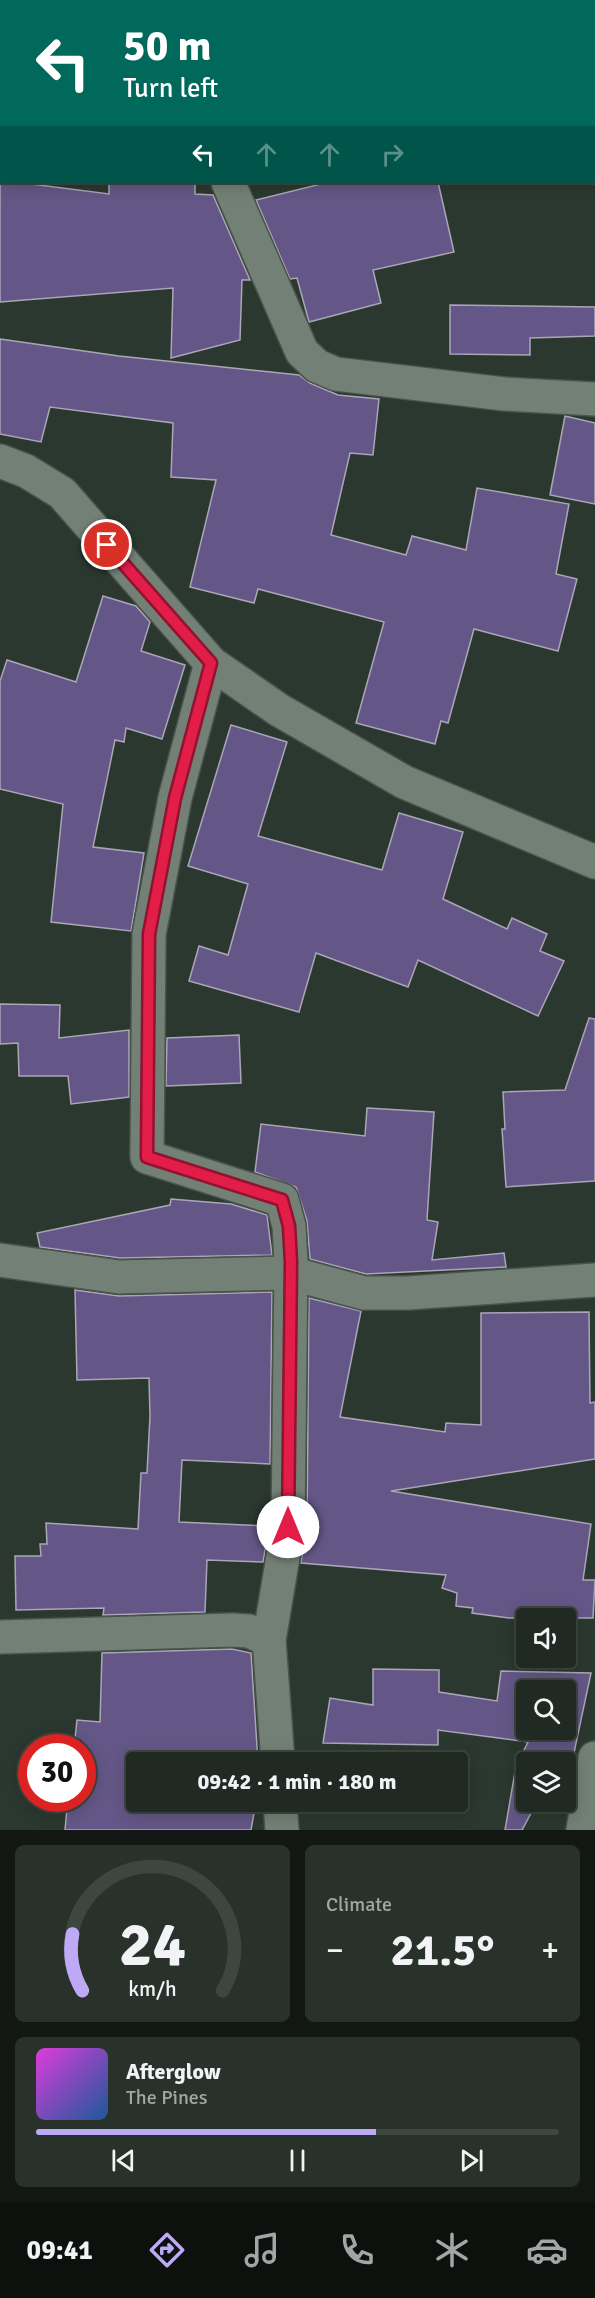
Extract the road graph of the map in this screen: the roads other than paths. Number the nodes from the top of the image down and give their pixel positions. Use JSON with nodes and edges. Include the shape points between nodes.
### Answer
{"nodes":[{"id":1,"x":228,"y":183,"type":"edge"},
{"id":2,"x":595,"y":399,"type":"edge"},
{"id":3,"x":0,"y":461,"type":"edge"},
{"id":4,"x":211,"y":663,"type":"junction"},
{"id":5,"x":595,"y":862,"type":"edge"},
{"id":6,"x":0,"y":1260,"type":"edge"},
{"id":7,"x":290,"y":1273,"type":"junction"},
{"id":8,"x":595,"y":1280,"type":"edge"},
{"id":9,"x":0,"y":1637,"type":"edge"},
{"id":10,"x":269,"y":1640,"type":"junction"},
{"id":11,"x":277,"y":1752,"type":"edge"},
{"id":12,"x":595,"y":1758,"type":"edge"},
{"id":13,"x":281,"y":1812,"type":"edge"},
{"id":14,"x":282,"y":1830,"type":"edge"},
{"id":15,"x":583,"y":1830,"type":"edge"}],
"edges":[{"from":1,"to":2,"type":"street","via":[[302,352],[317,366],[336,374],[504,394]]},
{"from":3,"to":4,"type":"street","via":[[26,471],[62,493]]},
{"from":4,"to":5,"type":"street","via":[[279,710],[404,782]]},
{"from":4,"to":7,"type":"street","via":[[175,798],[149,934],[147,1157],[282,1200],[289,1226]]},
{"from":6,"to":7,"type":"street","via":[[119,1277]]},
{"from":7,"to":8,"type":"street","via":[[364,1293]]},
{"from":7,"to":10,"type":"street","via":[[288,1527]]},
{"from":9,"to":10,"type":"street","via":[[232,1630],[249,1631]]},
{"from":10,"to":11,"type":"street"},
{"from":12,"to":15,"type":"street"},
{"from":13,"to":14,"type":"street"}]}
